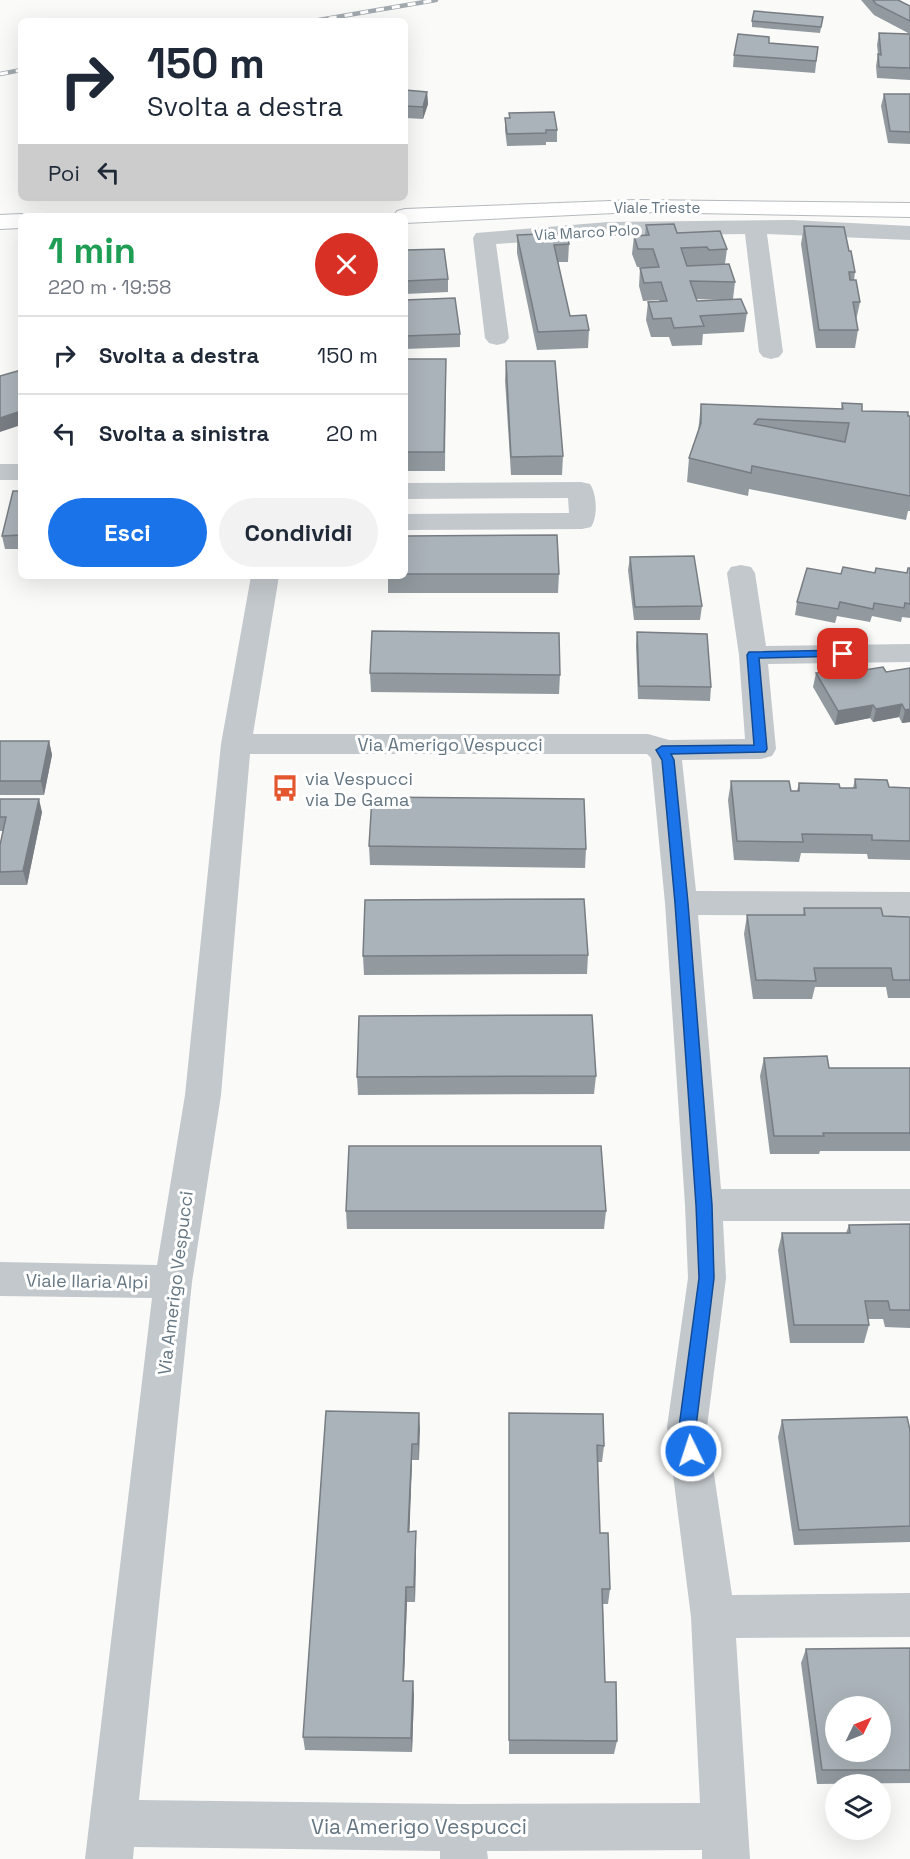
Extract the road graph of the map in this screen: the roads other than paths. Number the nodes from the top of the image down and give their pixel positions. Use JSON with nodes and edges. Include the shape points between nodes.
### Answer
{"nodes":[{"id":1,"x":910,"y":210,"type":"edge"},
{"id":2,"x":408,"y":216,"type":"edge"},
{"id":3,"x":18,"y":221,"type":"edge"},
{"id":4,"x":0,"y":222,"type":"edge"},
{"id":5,"x":755,"y":228,"type":"junction"},
{"id":6,"x":910,"y":233,"type":"edge"},
{"id":7,"x":496,"y":338,"type":"dead end"},
{"id":8,"x":771,"y":352,"type":"dead end"},
{"id":9,"x":0,"y":472,"type":"edge"},
{"id":10,"x":18,"y":472,"type":"edge"},
{"id":11,"x":408,"y":490,"type":"edge"},
{"id":12,"x":408,"y":522,"type":"edge"},
{"id":13,"x":741,"y":573,"type":"dead end"},
{"id":14,"x":264,"y":579,"type":"edge"},
{"id":15,"x":910,"y":653,"type":"edge"},
{"id":16,"x":753,"y":655,"type":"junction"},
{"id":17,"x":236,"y":744,"type":"junction"},
{"id":18,"x":662,"y":750,"type":"junction"},
{"id":19,"x":681,"y":903,"type":"junction"},
{"id":20,"x":910,"y":904,"type":"edge"},
{"id":21,"x":704,"y":1205,"type":"junction"},
{"id":22,"x":910,"y":1205,"type":"edge"},
{"id":23,"x":0,"y":1280,"type":"edge"},
{"id":24,"x":173,"y":1282,"type":"junction"},
{"id":25,"x":910,"y":1615,"type":"edge"},
{"id":26,"x":713,"y":1617,"type":"junction"},
{"id":27,"x":112,"y":1841,"type":"edge"},
{"id":28,"x":724,"y":1842,"type":"edge"},
{"id":29,"x":463,"y":1843,"type":"edge"}],
"edges":[{"from":1,"to":2,"type":"main road","name":"Viale Trieste","via":[[636,206]]},
{"from":3,"to":4,"type":"main road"},
{"from":5,"to":6,"type":"street","name":"Via Marco Polo"},
{"from":5,"to":7,"type":"street","name":"Via Marco Polo","via":[[608,229],[484,238]]},
{"from":5,"to":8,"type":"street"},
{"from":9,"to":10,"type":"street"},
{"from":11,"to":12,"type":"street","via":[[581,490],[582,521]]},
{"from":13,"to":16,"type":"street"},
{"from":14,"to":17,"type":"street","name":"Via Amerigo Vespucci"},
{"from":15,"to":16,"type":"street"},
{"from":16,"to":18,"type":"street","name":"Via Amerigo Vespucci","via":[[761,749]]},
{"from":17,"to":18,"type":"street","name":"Via Amerigo Vespucci","via":[[648,744]]},
{"from":17,"to":24,"type":"street","name":"Via Amerigo Vespucci","via":[[203,1095]]},
{"from":18,"to":19,"type":"street","via":[[668,760]]},
{"from":19,"to":20,"type":"street"},
{"from":19,"to":21,"type":"street"},
{"from":21,"to":22,"type":"street"},
{"from":21,"to":26,"type":"street","via":[[706,1278],[687,1427]]},
{"from":23,"to":24,"type":"street","name":"Viale Ilaria Alpi"},
{"from":24,"to":27,"type":"street","name":"Via Amerigo Vespucci"},
{"from":25,"to":26,"type":"street"},
{"from":26,"to":28,"type":"street"},
{"from":27,"to":29,"type":"street","name":"Via Amerigo Vespucci"},
{"from":28,"to":29,"type":"street","name":"Via Amerigo Vespucci"}]}
